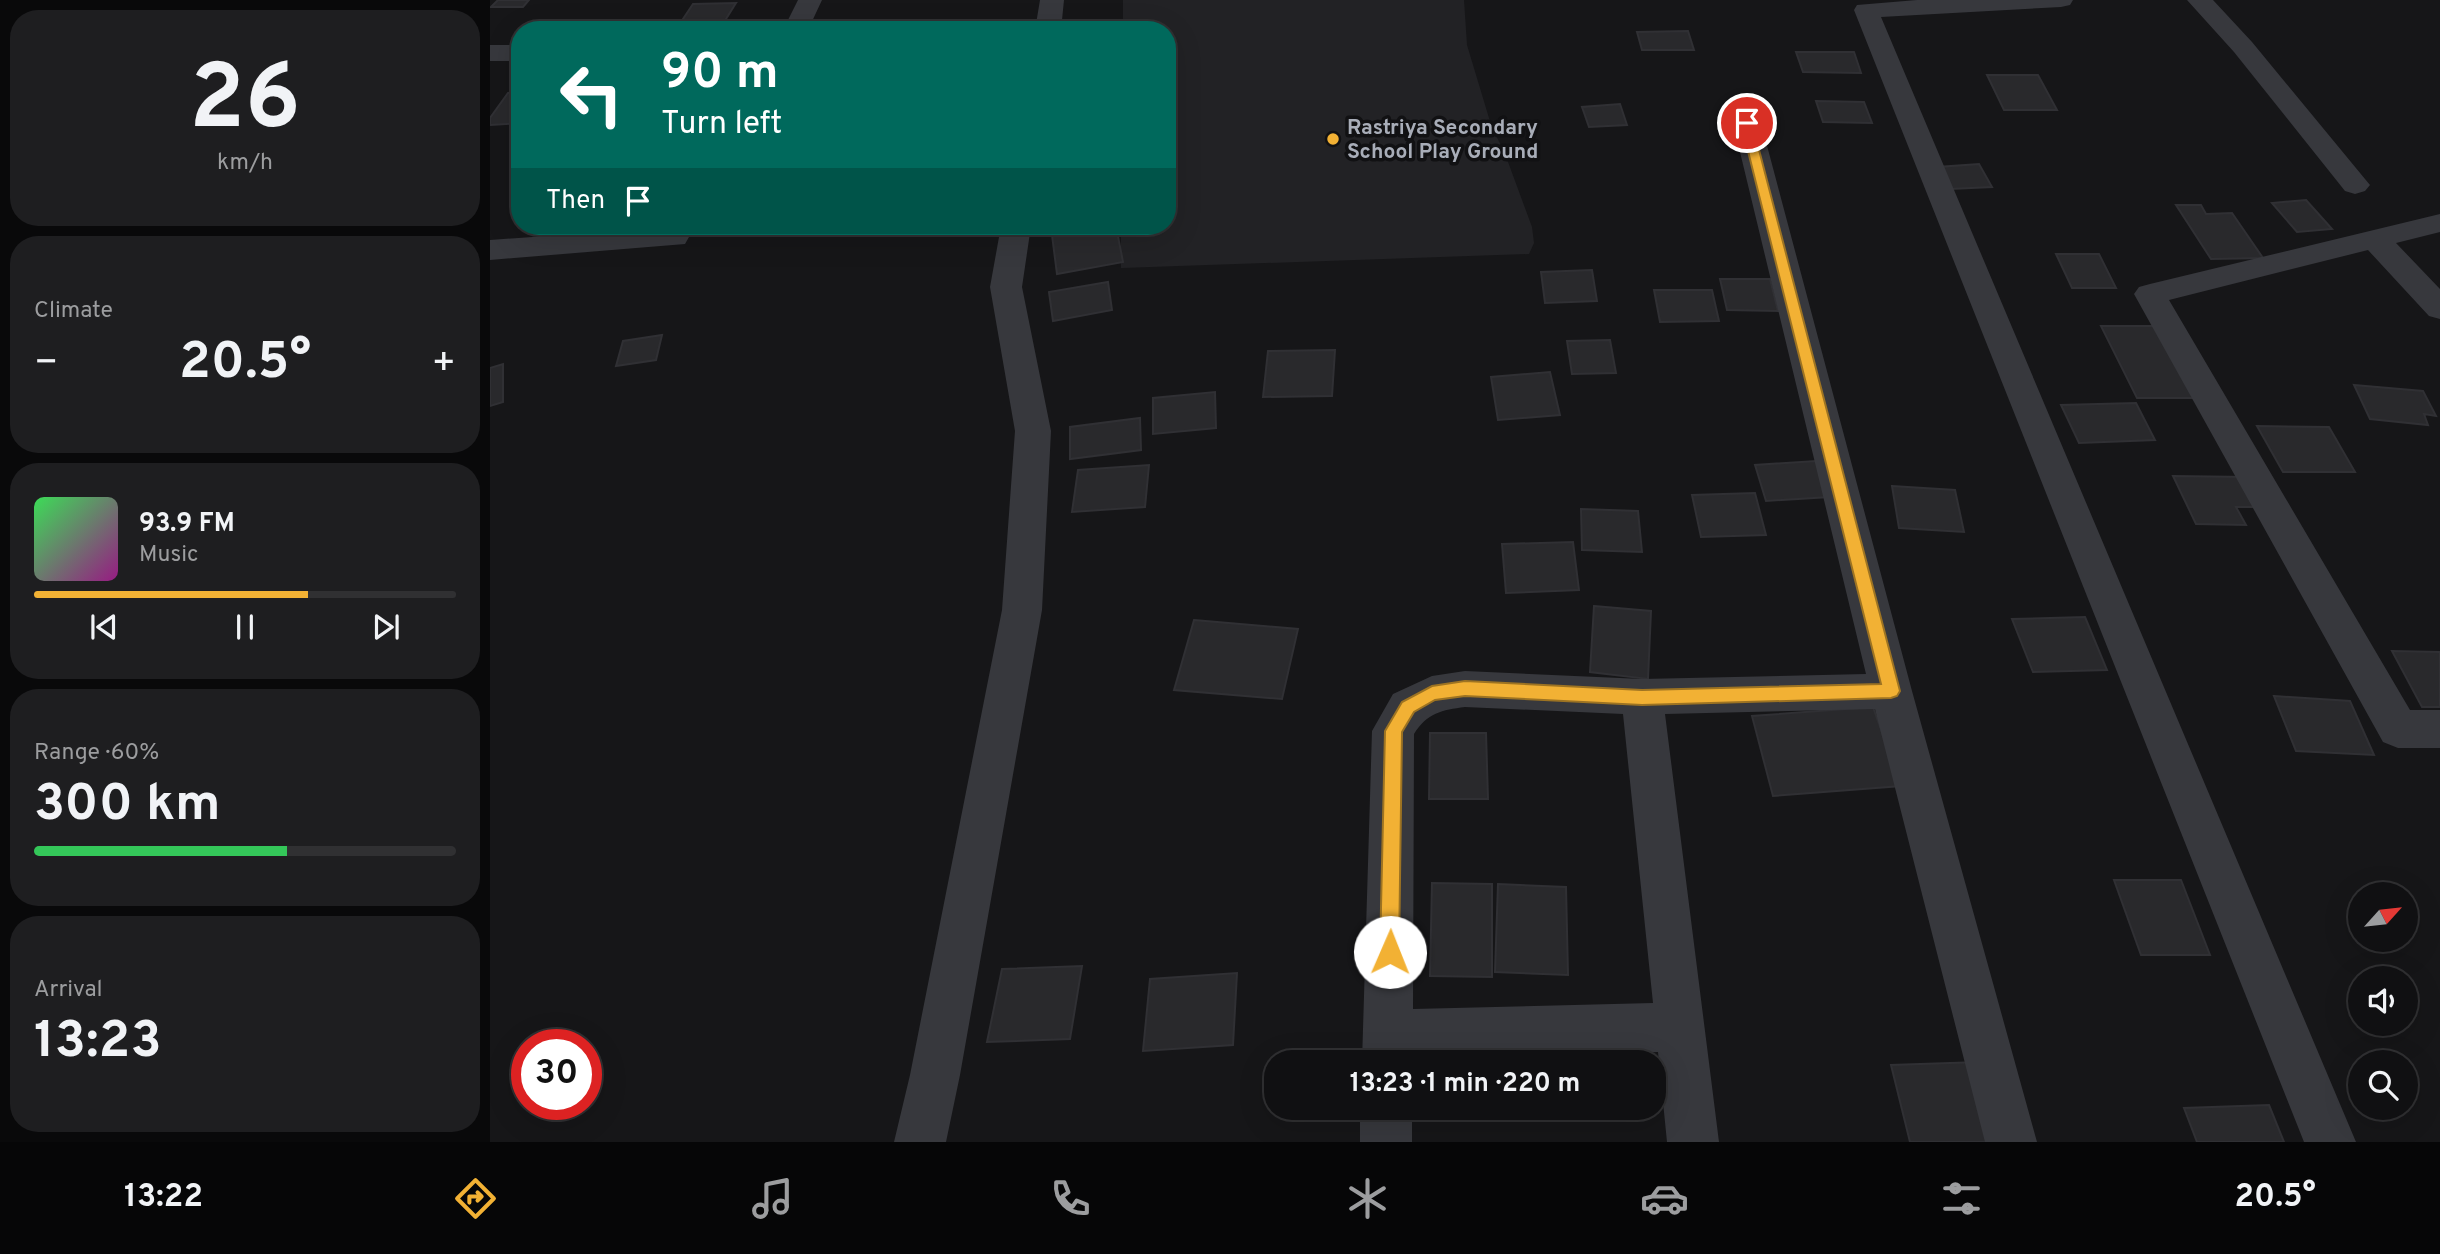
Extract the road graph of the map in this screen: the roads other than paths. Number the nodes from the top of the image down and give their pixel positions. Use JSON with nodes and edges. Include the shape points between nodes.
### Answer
{"nodes":[{"id":1,"x":810,"y":0,"type":"edge"},
{"id":2,"x":1052,"y":0,"type":"edge"},
{"id":3,"x":2061,"y":0,"type":"edge"},
{"id":4,"x":2199,"y":0,"type":"edge"},
{"id":5,"x":799,"y":21,"type":"edge"},
{"id":6,"x":1049,"y":21,"type":"edge"},
{"id":7,"x":511,"y":53,"type":"edge"},
{"id":8,"x":490,"y":54,"type":"edge"},
{"id":9,"x":1747,"y":123,"type":"dead end"},
{"id":10,"x":2355,"y":185,"type":"dead end"},
{"id":11,"x":2440,"y":223,"type":"edge"},
{"id":12,"x":1015,"y":235,"type":"edge"},
{"id":13,"x":674,"y":237,"type":"dead end"},
{"id":14,"x":2374,"y":239,"type":"junction"},
{"id":15,"x":490,"y":250,"type":"edge"},
{"id":16,"x":2440,"y":308,"type":"edge"},
{"id":17,"x":1891,"y":691,"type":"junction"},
{"id":18,"x":1642,"y":697,"type":"junction"},
{"id":19,"x":2440,"y":729,"type":"edge"},
{"id":20,"x":1679,"y":1027,"type":"junction"},
{"id":21,"x":1388,"y":1049,"type":"edge"},
{"id":22,"x":1387,"y":1120,"type":"edge"},
{"id":23,"x":920,"y":1142,"type":"edge"},
{"id":24,"x":1386,"y":1142,"type":"edge"},
{"id":25,"x":1693,"y":1142,"type":"edge"},
{"id":26,"x":2011,"y":1142,"type":"edge"},
{"id":27,"x":2330,"y":1142,"type":"edge"}],
"edges":[{"from":1,"to":5,"type":"street"},
{"from":2,"to":6,"type":"street"},
{"from":3,"to":27,"type":"street","via":[[1866,10]]},
{"from":4,"to":10,"type":"street"},
{"from":7,"to":8,"type":"street"},
{"from":9,"to":17,"type":"street"},
{"from":11,"to":14,"type":"street"},
{"from":12,"to":23,"type":"street","via":[[1006,288],[1033,431],[1022,610]]},
{"from":13,"to":15,"type":"street"},
{"from":14,"to":16,"type":"street"},
{"from":14,"to":19,"type":"street","via":[[2150,294],[2398,729]]},
{"from":17,"to":18,"type":"street"},
{"from":17,"to":26,"type":"street"},
{"from":18,"to":20,"type":"street"},
{"from":18,"to":21,"type":"street","via":[[1465,689],[1432,694],[1408,707],[1393,731]]},
{"from":20,"to":21,"type":"street"},
{"from":20,"to":25,"type":"street"},
{"from":22,"to":24,"type":"street"}]}
